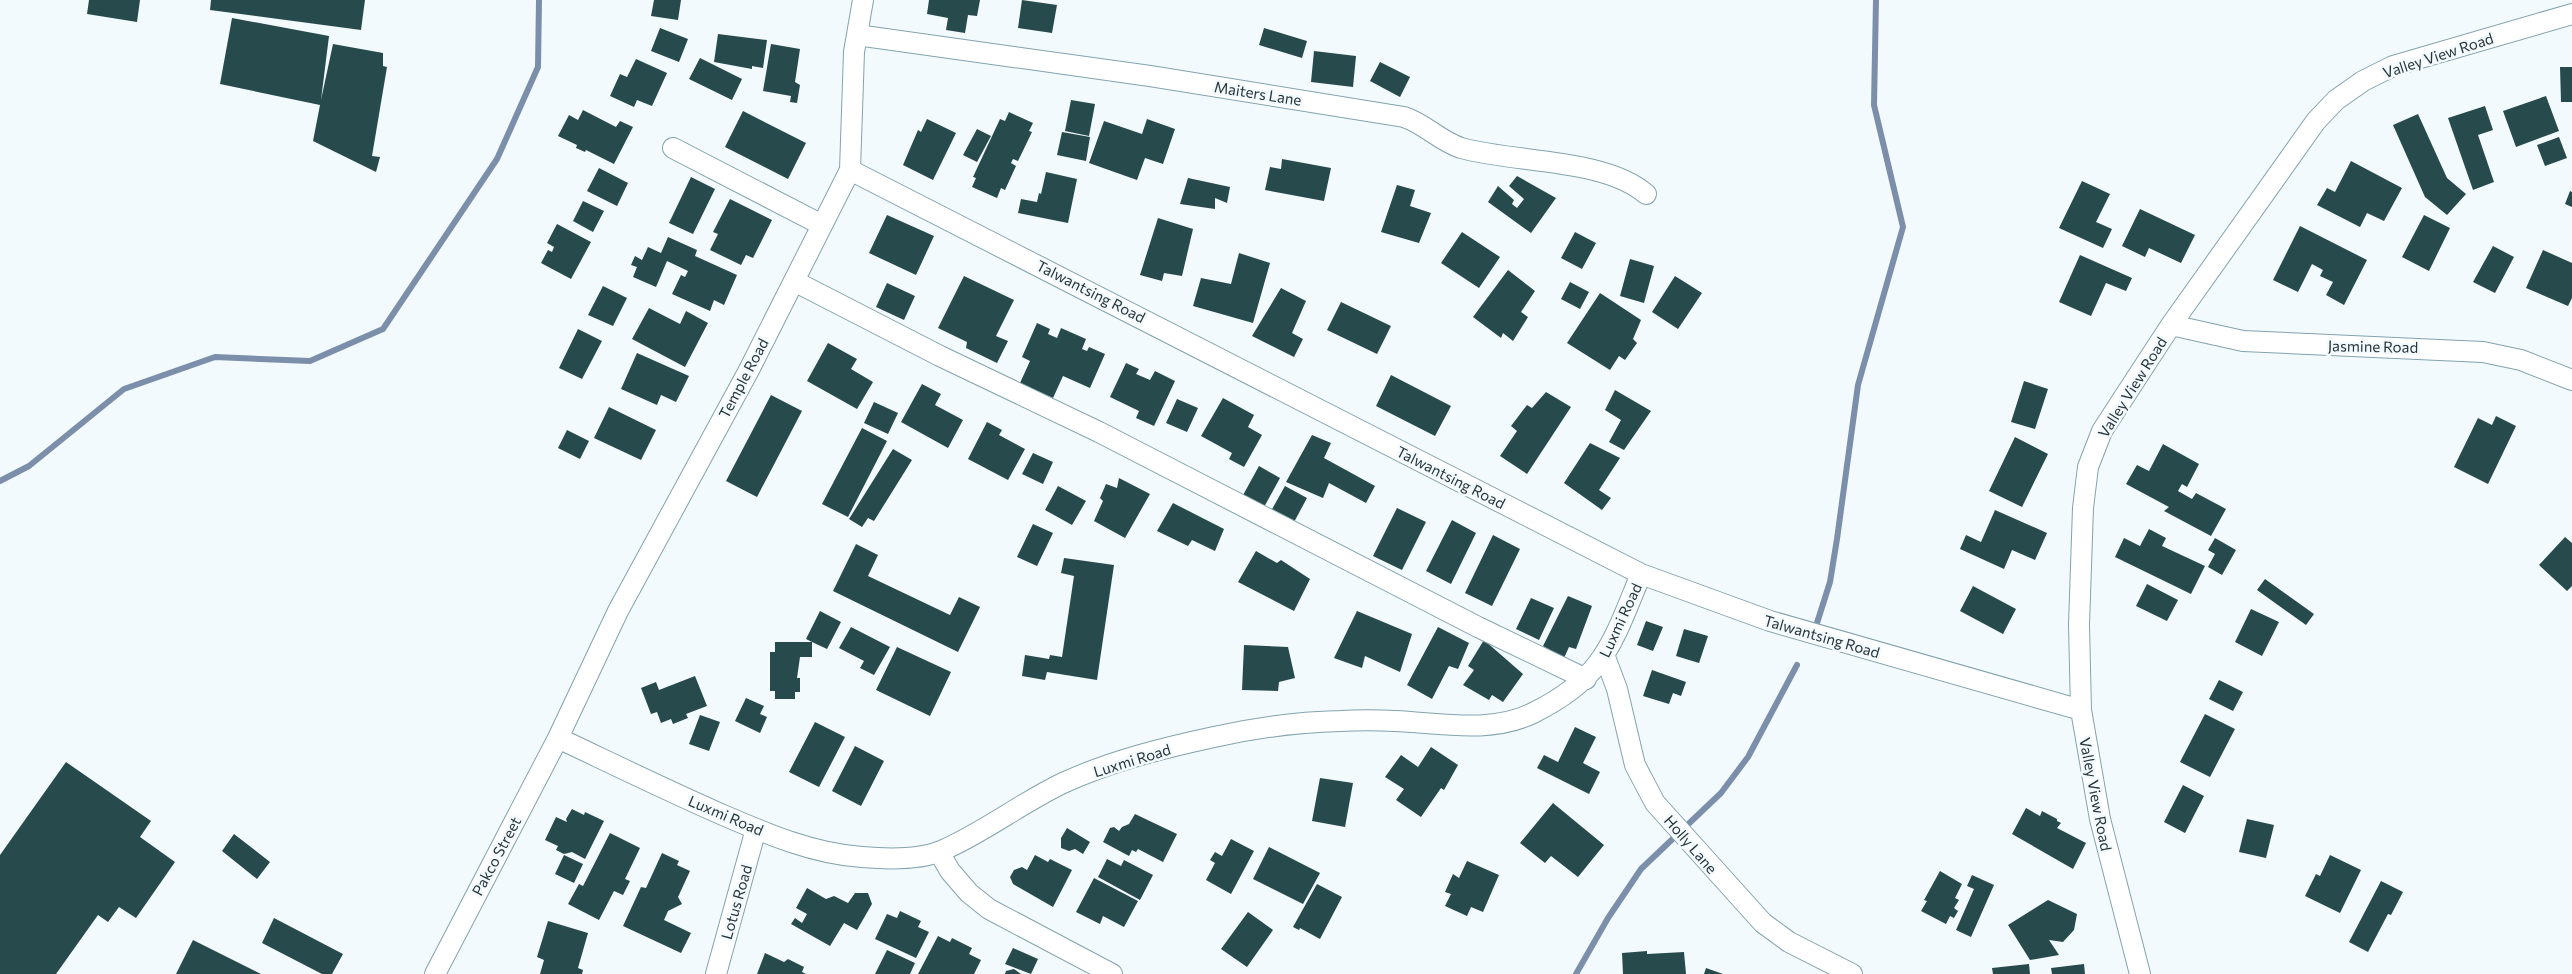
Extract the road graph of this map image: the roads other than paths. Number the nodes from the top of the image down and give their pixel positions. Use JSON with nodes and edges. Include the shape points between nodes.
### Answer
{"nodes":[{"id":1,"x":863,"y":0,"type":"edge"},
{"id":2,"x":2572,"y":14,"type":"edge"},
{"id":3,"x":857,"y":35,"type":"junction"},
{"id":4,"x":673,"y":148,"type":"dead end"},
{"id":5,"x":850,"y":170,"type":"junction"},
{"id":6,"x":1646,"y":194,"type":"dead end"},
{"id":7,"x":822,"y":225,"type":"junction"},
{"id":8,"x":794,"y":282,"type":"junction"},
{"id":9,"x":2171,"y":325,"type":"junction"},
{"id":10,"x":2572,"y":380,"type":"edge"},
{"id":11,"x":1641,"y":574,"type":"junction"},
{"id":12,"x":1605,"y":657,"type":"junction"},
{"id":13,"x":1586,"y":679,"type":"junction"},
{"id":14,"x":2081,"y":710,"type":"junction"},
{"id":15,"x":558,"y":738,"type":"junction"},
{"id":16,"x":756,"y":829,"type":"junction"},
{"id":17,"x":939,"y":852,"type":"junction"},
{"id":18,"x":435,"y":974,"type":"edge"},
{"id":19,"x":716,"y":974,"type":"edge"},
{"id":20,"x":1112,"y":974,"type":"edge"},
{"id":21,"x":1852,"y":974,"type":"edge"},
{"id":22,"x":2140,"y":974,"type":"edge"}],
"edges":[{"from":1,"to":3,"type":"street","name":"Temple Road"},
{"from":2,"to":9,"type":"street","name":"Valley View Road","via":[[2393,66],[2336,100],[2316,121]]},
{"from":3,"to":5,"type":"street","name":"Temple Road"},
{"from":3,"to":6,"type":"street","name":"Maiters Lane","via":[[1150,76],[1404,117],[1459,147],[1610,175],[1634,184]]},
{"from":4,"to":7,"type":"street"},
{"from":5,"to":7,"type":"street","name":"Temple Road"},
{"from":5,"to":11,"type":"street","name":"Talwantsing Road"},
{"from":7,"to":8,"type":"street","name":"Temple Road"},
{"from":8,"to":13,"type":"street","via":[[1099,432]]},
{"from":8,"to":15,"type":"street","name":"Temple Road","via":[[618,611]]},
{"from":9,"to":10,"type":"street","name":"Jasmine Road","via":[[2243,341],[2483,352],[2522,360]]},
{"from":9,"to":14,"type":"street","name":"Valley View Road","via":[[2102,432],[2088,467],[2083,508],[2080,606]]},
{"from":11,"to":12,"type":"street","name":"Luxmi Road"},
{"from":11,"to":14,"type":"street","name":"Talwantsing Road","via":[[1770,621]]},
{"from":12,"to":13,"type":"street","name":"Luxmi Road"},
{"from":12,"to":21,"type":"street","name":"Holly Lane","via":[[1617,689],[1637,771],[1655,803],[1763,923],[1775,933]]},
{"from":13,"to":17,"type":"street","name":"Luxmi Road","via":[[1529,715],[1474,727],[1394,721],[1282,726],[1216,737],[1114,762],[1062,784]]},
{"from":14,"to":22,"type":"street","name":"Valley View Road","via":[[2100,819]]},
{"from":15,"to":16,"type":"street","name":"Luxmi Road"},
{"from":15,"to":18,"type":"street","name":"Pakco Street"},
{"from":16,"to":17,"type":"street","name":"Luxmi Road","via":[[807,846],[862,857],[913,857]]},
{"from":16,"to":19,"type":"street","name":"Lotus Road"},
{"from":17,"to":20,"type":"street","via":[[969,893],[989,909]]}]}
